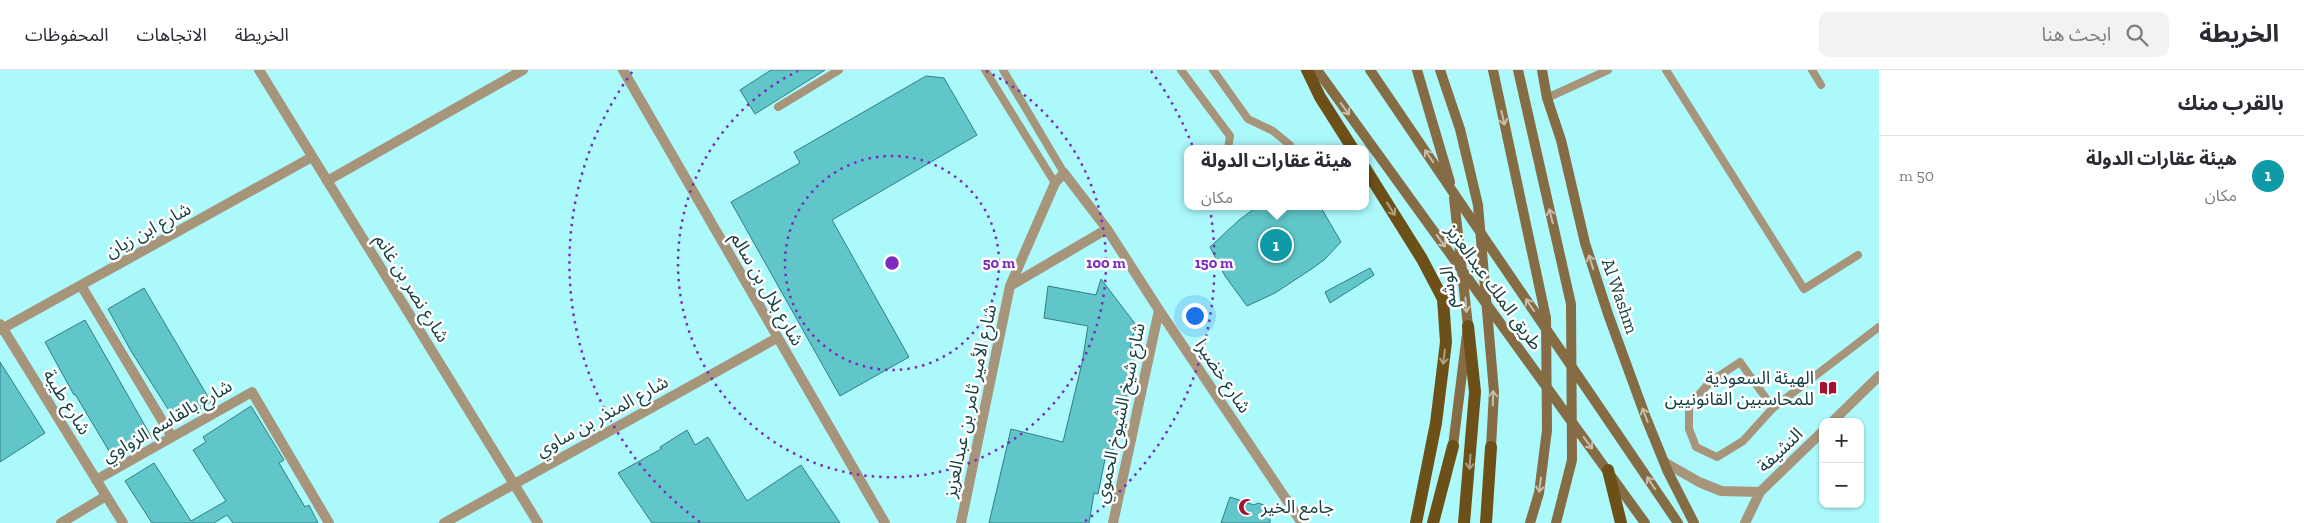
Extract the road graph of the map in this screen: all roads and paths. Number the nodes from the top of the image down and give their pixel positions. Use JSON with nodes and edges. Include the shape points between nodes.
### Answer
{"nodes":[{"id":1,"x":260,"y":70,"type":"edge"},
{"id":2,"x":523,"y":70,"type":"edge"},
{"id":3,"x":623,"y":70,"type":"edge"},
{"id":4,"x":839,"y":70,"type":"edge"},
{"id":5,"x":985,"y":70,"type":"edge"},
{"id":6,"x":1003,"y":70,"type":"edge"},
{"id":7,"x":1181,"y":70,"type":"edge"},
{"id":8,"x":1213,"y":70,"type":"edge"},
{"id":9,"x":1307,"y":70,"type":"edge"},
{"id":10,"x":1317,"y":70,"type":"edge"},
{"id":11,"x":1370,"y":70,"type":"edge"},
{"id":12,"x":1417,"y":70,"type":"edge"},
{"id":13,"x":1440,"y":70,"type":"edge"},
{"id":14,"x":1493,"y":70,"type":"edge"},
{"id":15,"x":1542,"y":70,"type":"edge"},
{"id":16,"x":1608,"y":70,"type":"edge"},
{"id":17,"x":1666,"y":70,"type":"edge"},
{"id":18,"x":1812,"y":70,"type":"edge"},
{"id":19,"x":1519,"y":72,"type":"edge"},
{"id":20,"x":1821,"y":85,"type":"dead end"},
{"id":21,"x":1547,"y":98,"type":"junction"},
{"id":22,"x":778,"y":107,"type":"dead end"},
{"id":23,"x":1229,"y":145,"type":"edge"},
{"id":24,"x":1290,"y":145,"type":"edge"},
{"id":25,"x":1350,"y":145,"type":"edge"},
{"id":26,"x":312,"y":157,"type":"junction"},
{"id":27,"x":1064,"y":174,"type":"junction"},
{"id":28,"x":1369,"y":174,"type":"edge"},
{"id":29,"x":327,"y":181,"type":"junction"},
{"id":30,"x":1055,"y":184,"type":"junction"},
{"id":31,"x":1108,"y":229,"type":"junction"},
{"id":32,"x":1858,"y":256,"type":"dead end"},
{"id":33,"x":82,"y":286,"type":"junction"},
{"id":34,"x":1010,"y":286,"type":"junction"},
{"id":35,"x":1159,"y":310,"type":"junction"},
{"id":36,"x":1468,"y":326,"type":"junction"},
{"id":37,"x":1879,"y":327,"type":"edge"},
{"id":38,"x":1,"y":328,"type":"edge"},
{"id":39,"x":777,"y":338,"type":"junction"},
{"id":40,"x":1879,"y":376,"type":"edge"},
{"id":41,"x":1773,"y":408,"type":"junction"},
{"id":42,"x":1836,"y":418,"type":"edge"},
{"id":43,"x":1819,"y":435,"type":"edge"},
{"id":44,"x":172,"y":436,"type":"junction"},
{"id":45,"x":1453,"y":446,"type":"joint"},
{"id":46,"x":1491,"y":447,"type":"joint"},
{"id":47,"x":1664,"y":462,"type":"junction"},
{"id":48,"x":1608,"y":470,"type":"junction"},
{"id":49,"x":96,"y":480,"type":"junction"},
{"id":50,"x":514,"y":484,"type":"junction"},
{"id":51,"x":1760,"y":492,"type":"junction"},
{"id":52,"x":106,"y":496,"type":"junction"},
{"id":53,"x":61,"y":523,"type":"edge"},
{"id":54,"x":123,"y":523,"type":"edge"},
{"id":55,"x":329,"y":523,"type":"edge"},
{"id":56,"x":444,"y":523,"type":"edge"},
{"id":57,"x":538,"y":523,"type":"edge"},
{"id":58,"x":885,"y":523,"type":"edge"},
{"id":59,"x":961,"y":523,"type":"edge"},
{"id":60,"x":1113,"y":523,"type":"edge"},
{"id":61,"x":1302,"y":523,"type":"edge"},
{"id":62,"x":1416,"y":523,"type":"edge"},
{"id":63,"x":1433,"y":523,"type":"edge"},
{"id":64,"x":1464,"y":523,"type":"edge"},
{"id":65,"x":1486,"y":523,"type":"edge"},
{"id":66,"x":1530,"y":523,"type":"edge"},
{"id":67,"x":1556,"y":523,"type":"edge"},
{"id":68,"x":1622,"y":523,"type":"edge"},
{"id":69,"x":1645,"y":523,"type":"edge"},
{"id":70,"x":1678,"y":523,"type":"edge"},
{"id":71,"x":1694,"y":523,"type":"edge"},
{"id":72,"x":1746,"y":523,"type":"edge"}],
"edges":[{"from":1,"to":26,"type":"street","name":"شارع نصر بن غانم"},
{"from":2,"to":29,"type":"street"},
{"from":3,"to":39,"type":"street","name":"شارع بلال بن سالم"},
{"from":4,"to":22,"type":"lane"},
{"from":5,"to":30,"type":"lane"},
{"from":6,"to":27,"type":"lane"},
{"from":7,"to":23,"type":"lane","via":[[1230,136]]},
{"from":8,"to":24,"type":"lane","via":[[1248,119],[1273,131]]},
{"from":9,"to":25,"type":"main road"},
{"from":10,"to":48,"type":"street","name":"طريق الملك عبدالعزيز","one_way":true},
{"from":70,"to":11,"type":"street","name":"طريق الملك عبدالعزيز","one_way":true},
{"from":12,"to":36,"type":"street","name":"الوشم","one_way":true,"via":[[1456,204]]},
{"from":46,"to":13,"type":"street","one_way":true,"via":[[1494,392],[1478,205],[1460,129]]},
{"from":14,"to":66,"type":"street","one_way":true,"via":[[1546,318],[1547,430],[1539,493]]},
{"from":15,"to":21,"type":"street","name":"Al Washm"},
{"from":16,"to":21,"type":"lane"},
{"from":17,"to":32,"type":"lane","via":[[1804,289]]},
{"from":18,"to":20,"type":"lane"},
{"from":67,"to":19,"type":"street","one_way":true,"via":[[1572,460],[1571,304]]},
{"from":47,"to":21,"type":"street","name":"Al Washm","one_way":true,"via":[[1585,243],[1561,140]]},
{"from":26,"to":29,"type":"street","name":"شارع نصر بن غانم"},
{"from":26,"to":33,"type":"street","name":"شارع ابن زيان"},
{"from":27,"to":30,"type":"street","name":"شارع الأمير ثامر بن عبدالعزيز"},
{"from":27,"to":31,"type":"street","name":"شارع خضيرا"},
{"from":28,"to":62,"type":"main road","one_way":true,"via":[[1443,299],[1446,342],[1436,424]]},
{"from":29,"to":50,"type":"street","name":"شارع نصر بن غانم"},
{"from":30,"to":34,"type":"street","name":"شارع الأمير ثامر بن عبدالعزيز"},
{"from":31,"to":34,"type":"street","name":"شارع الأمير ثامر بن عبدالعزيز"},
{"from":31,"to":35,"type":"street","name":"شارع خضيرا"},
{"from":33,"to":38,"type":"street","name":"شارع ابن زيان"},
{"from":33,"to":44,"type":"street"},
{"from":34,"to":59,"type":"street","name":"شارع الأمير ثامر بن عبدالعزيز"},
{"from":35,"to":60,"type":"street","name":"شارع شيخ الشيوخ الحموي"},
{"from":35,"to":61,"type":"street","name":"شارع خضيرا"},
{"from":36,"to":45,"type":"street","name":"الوشم"},
{"from":36,"to":64,"type":"main road","one_way":true,"via":[[1475,392]]},
{"from":37,"to":41,"type":"lane"},
{"from":38,"to":49,"type":"street","name":"شارع طيبة"},
{"from":39,"to":50,"type":"street","name":"شارع المنذر بن ساوي"},
{"from":39,"to":58,"type":"street","name":"شارع بلال بن سالم"},
{"from":40,"to":42,"type":"street"},
{"from":41,"to":41,"type":"lane","via":[[1743,441],[1717,457],[1696,446],[1689,429],[1689,406],[1710,382],[1740,362]]},
{"from":43,"to":51,"type":"street","name":"النشيفة"},
{"from":44,"to":49,"type":"street","name":"شارع بالقاسم الزواوي"},
{"from":44,"to":55,"type":"street","name":"شارع بالقاسم الزواوي","via":[[252,392]]},
{"from":45,"to":63,"type":"main road"},
{"from":46,"to":65,"type":"main road"},
{"from":47,"to":51,"type":"street","via":[[1721,491]]},
{"from":47,"to":71,"type":"street","name":"Al Washm"},
{"from":48,"to":68,"type":"main road"},
{"from":48,"to":69,"type":"street","name":"طريق الملك عبدالعزيز"},
{"from":49,"to":52,"type":"street","name":"شارع طيبة"},
{"from":50,"to":56,"type":"street","name":"شارع المنذر بن ساوي"},
{"from":50,"to":57,"type":"street","name":"شارع نصر بن غانم"},
{"from":51,"to":72,"type":"street"},
{"from":52,"to":53,"type":"street"},
{"from":52,"to":54,"type":"street","name":"شارع طيبة"}]}
